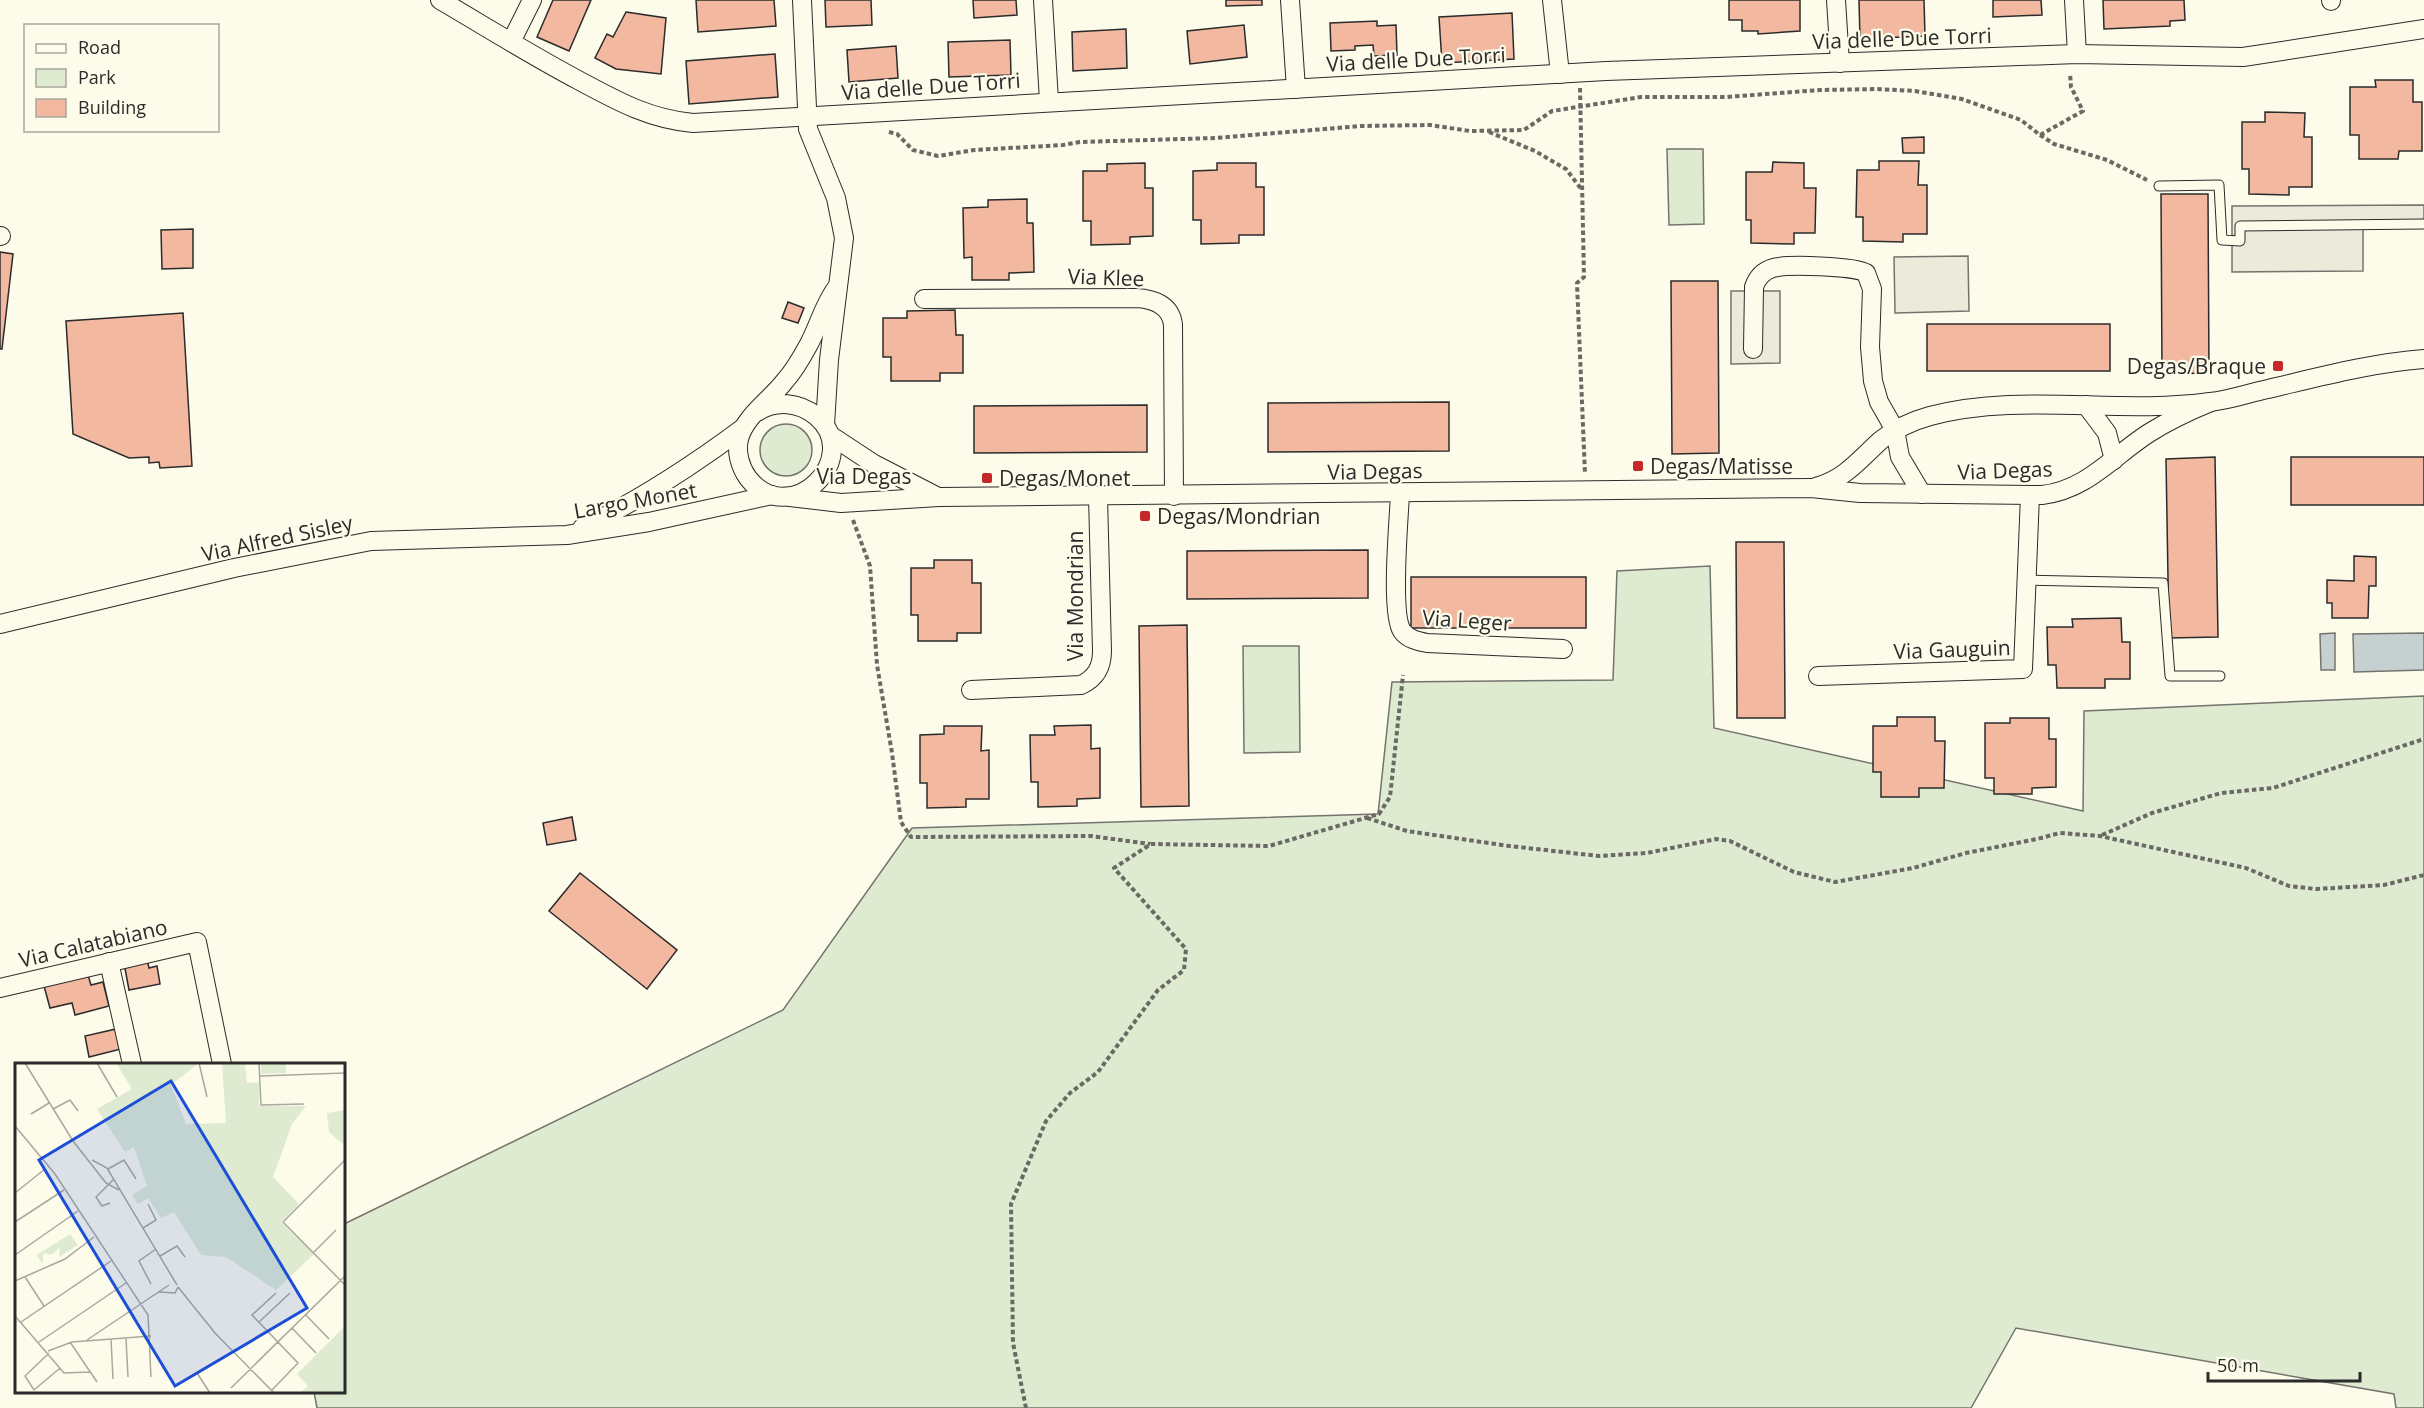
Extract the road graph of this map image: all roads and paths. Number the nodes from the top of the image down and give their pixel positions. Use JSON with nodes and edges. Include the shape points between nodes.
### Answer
{"nodes":[{"id":1,"x":440,"y":0,"type":"edge"},
{"id":2,"x":532,"y":0,"type":"edge"},
{"id":3,"x":802,"y":0,"type":"edge"},
{"id":4,"x":1043,"y":0,"type":"edge"},
{"id":5,"x":1290,"y":0,"type":"edge"},
{"id":6,"x":1552,"y":0,"type":"edge"},
{"id":7,"x":1836,"y":0,"type":"edge"},
{"id":8,"x":2074,"y":0,"type":"edge"},
{"id":9,"x":2424,"y":30,"type":"edge"},
{"id":10,"x":511,"y":42,"type":"junction"},
{"id":11,"x":2072,"y":54,"type":"junction"},
{"id":12,"x":1840,"y":63,"type":"junction"},
{"id":13,"x":1579,"y":73,"type":"junction"},
{"id":14,"x":1560,"y":74,"type":"junction"},
{"id":15,"x":1296,"y":89,"type":"junction"},
{"id":16,"x":1049,"y":101,"type":"junction"},
{"id":17,"x":1580,"y":108,"type":"junction"},
{"id":18,"x":882,"y":112,"type":"junction"},
{"id":19,"x":806,"y":117,"type":"junction"},
{"id":20,"x":1485,"y":131,"type":"junction"},
{"id":21,"x":2040,"y":135,"type":"junction"},
{"id":22,"x":2159,"y":186,"type":"joint"},
{"id":23,"x":1582,"y":190,"type":"junction"},
{"id":24,"x":2424,"y":224,"type":"edge"},
{"id":25,"x":837,"y":287,"type":"junction"},
{"id":26,"x":924,"y":299,"type":"dead end"},
{"id":27,"x":1753,"y":348,"type":"dead end"},
{"id":28,"x":2424,"y":359,"type":"edge"},
{"id":29,"x":2211,"y":402,"type":"junction"},
{"id":30,"x":2086,"y":405,"type":"junction"},
{"id":31,"x":757,"y":412,"type":"junction"},
{"id":32,"x":743,"y":428,"type":"junction"},
{"id":33,"x":828,"y":430,"type":"junction"},
{"id":34,"x":1896,"y":430,"type":"junction"},
{"id":35,"x":2114,"y":460,"type":"junction"},
{"id":36,"x":1811,"y":488,"type":"junction"},
{"id":37,"x":1586,"y":490,"type":"junction"},
{"id":38,"x":1400,"y":493,"type":"junction"},
{"id":39,"x":1922,"y":494,"type":"junction"},
{"id":40,"x":2030,"y":495,"type":"junction"},
{"id":41,"x":781,"y":496,"type":"junction"},
{"id":42,"x":1098,"y":496,"type":"junction"},
{"id":43,"x":1174,"y":496,"type":"junction"},
{"id":44,"x":939,"y":497,"type":"junction"},
{"id":45,"x":846,"y":502,"type":"junction"},
{"id":46,"x":567,"y":535,"type":"junction"},
{"id":47,"x":2026,"y":580,"type":"junction"},
{"id":48,"x":0,"y":624,"type":"edge"},
{"id":49,"x":1563,"y":649,"type":"dead end"},
{"id":50,"x":1403,"y":675,"type":"dead end"},
{"id":51,"x":1818,"y":676,"type":"dead end"},
{"id":52,"x":2220,"y":676,"type":"dead end"},
{"id":53,"x":971,"y":690,"type":"dead end"},
{"id":54,"x":2424,"y":739,"type":"edge"},
{"id":55,"x":1367,"y":818,"type":"junction"},
{"id":56,"x":2100,"y":836,"type":"junction"},
{"id":57,"x":1151,"y":844,"type":"junction"},
{"id":58,"x":2424,"y":876,"type":"edge"},
{"id":59,"x":109,"y":963,"type":"junction"},
{"id":60,"x":0,"y":988,"type":"edge"},
{"id":61,"x":132,"y":1063,"type":"edge"},
{"id":62,"x":222,"y":1063,"type":"edge"},
{"id":63,"x":1026,"y":1408,"type":"edge"}],
"edges":[{"from":1,"to":10,"type":"street","name":"Via delle Due Torri"},
{"from":2,"to":10,"type":"street"},
{"from":3,"to":19,"type":"street"},
{"from":4,"to":16,"type":"street"},
{"from":5,"to":15,"type":"street"},
{"from":6,"to":14,"type":"street"},
{"from":7,"to":12,"type":"street"},
{"from":8,"to":11,"type":"street"},
{"from":9,"to":11,"type":"street","name":"Via delle Due Torri","via":[[2243,57]]},
{"from":10,"to":19,"type":"street","name":"Via delle Due Torri","via":[[618,101],[662,119],[693,123]]},
{"from":11,"to":12,"type":"street","name":"Via delle Due Torri"},
{"from":11,"to":21,"type":"path","via":[[2071,87],[2083,111]]},
{"from":12,"to":13,"type":"street","name":"Via delle Due Torri"},
{"from":13,"to":14,"type":"street","name":"Via delle Due Torri"},
{"from":13,"to":17,"type":"path"},
{"from":14,"to":15,"type":"street","name":"Via delle Due Torri"},
{"from":15,"to":16,"type":"street","name":"Via delle Due Torri"},
{"from":16,"to":18,"type":"street","name":"Via delle Due Torri"},
{"from":17,"to":20,"type":"path","via":[[1552,111],[1524,130]]},
{"from":17,"to":21,"type":"path","via":[[1641,97],[1906,90],[1962,99],[2021,120]]},
{"from":17,"to":23,"type":"path"},
{"from":18,"to":19,"type":"street","name":"Via delle Due Torri"},
{"from":18,"to":20,"type":"path","via":[[883,131],[897,134],[913,150],[938,156],[1080,142],[1215,138],[1361,126],[1430,125]]},
{"from":19,"to":25,"type":"street","via":[[842,223],[843,255]]},
{"from":20,"to":23,"type":"path","via":[[1535,151],[1566,170]]},
{"from":21,"to":22,"type":"path","via":[[2054,144],[2107,160]]},
{"from":22,"to":24,"type":"lane","via":[[2219,185],[2222,240],[2240,241],[2240,226]]},
{"from":23,"to":37,"type":"path","via":[[1584,277],[1577,283]]},
{"from":25,"to":31,"type":"street","name":"Largo Monet","via":[[810,344],[785,382]]},
{"from":25,"to":33,"type":"street","name":"Largo Monet","via":[[827,380]]},
{"from":26,"to":43,"type":"street","name":"Via Klee","via":[[1136,298],[1163,305],[1173,325]]},
{"from":27,"to":34,"type":"street","via":[[1754,287],[1766,271],[1778,267],[1861,270],[1872,289],[1873,381],[1879,402]]},
{"from":28,"to":29,"type":"street","name":"Via Degas"},
{"from":29,"to":30,"type":"street","name":"Via Degas"},
{"from":29,"to":35,"type":"street","name":"Via Degas","via":[[2149,433]]},
{"from":30,"to":34,"type":"street","name":"Via Degas","via":[[1976,408],[1924,418]]},
{"from":30,"to":35,"type":"street","via":[[2107,433]]},
{"from":31,"to":32,"type":"street","name":"Largo Monet"},
{"from":31,"to":33,"type":"street","via":[[774,405],[792,405],[809,411]]},
{"from":32,"to":41,"type":"street","via":[[738,452],[744,473],[753,484]]},
{"from":32,"to":46,"type":"street","name":"Largo Monet","via":[[656,488]]},
{"from":33,"to":41,"type":"street","name":"Largo Monet","via":[[832,456],[823,475],[806,491]]},
{"from":33,"to":44,"type":"street","name":"Via Degas","via":[[884,470]]},
{"from":34,"to":36,"type":"street","name":"Via Degas","via":[[1844,475]]},
{"from":34,"to":39,"type":"street","via":[[1900,456]]},
{"from":35,"to":40,"type":"street","name":"Via Degas","via":[[2076,486],[2052,494]]},
{"from":36,"to":37,"type":"street","name":"Via Degas"},
{"from":36,"to":39,"type":"street","name":"Via Degas"},
{"from":37,"to":38,"type":"street","name":"Via Degas"},
{"from":38,"to":43,"type":"street","name":"Via Degas"},
{"from":38,"to":49,"type":"street","name":"Via Leger","via":[[1396,611],[1403,633],[1426,643]]},
{"from":39,"to":40,"type":"street","name":"Via Degas"},
{"from":40,"to":47,"type":"street","name":"Via Gauguin"},
{"from":41,"to":45,"type":"street","name":"Via Degas"},
{"from":41,"to":46,"type":"street","name":"Largo Monet"},
{"from":42,"to":43,"type":"street","name":"Via Degas"},
{"from":42,"to":44,"type":"street","name":"Via Degas"},
{"from":42,"to":53,"type":"street","name":"Via Mondrian","via":[[1102,651],[1095,675],[1081,685]]},
{"from":44,"to":45,"type":"street","name":"Via Degas"},
{"from":45,"to":57,"type":"path","via":[[870,567],[877,665],[901,822],[910,837],[1091,836]]},
{"from":46,"to":48,"type":"street","name":"Via Alfred Sisley","via":[[371,541],[234,568]]},
{"from":47,"to":51,"type":"street","name":"Via Gauguin","via":[[2023,669]]},
{"from":47,"to":52,"type":"lane","via":[[2163,583],[2170,676]]},
{"from":50,"to":55,"type":"path","via":[[1390,797],[1379,814]]},
{"from":54,"to":56,"type":"path","via":[[2273,788],[2221,793],[2152,813]]},
{"from":55,"to":56,"type":"path","via":[[1407,831],[1599,856],[1647,853],[1716,839],[1730,841],[1794,873],[1835,882],[2060,833]]},
{"from":55,"to":57,"type":"path","via":[[1269,846]]},
{"from":56,"to":58,"type":"path","via":[[2246,868],[2289,886],[2316,889],[2384,885]]},
{"from":57,"to":63,"type":"path","via":[[1114,868],[1186,949],[1184,970],[1158,990],[1098,1072],[1070,1093],[1046,1121],[1011,1204],[1013,1343]]},
{"from":59,"to":60,"type":"street","name":"Via Calatabiano"},
{"from":59,"to":61,"type":"street"},
{"from":59,"to":62,"type":"street","name":"Via Calatabiano","via":[[197,942]]}]}
